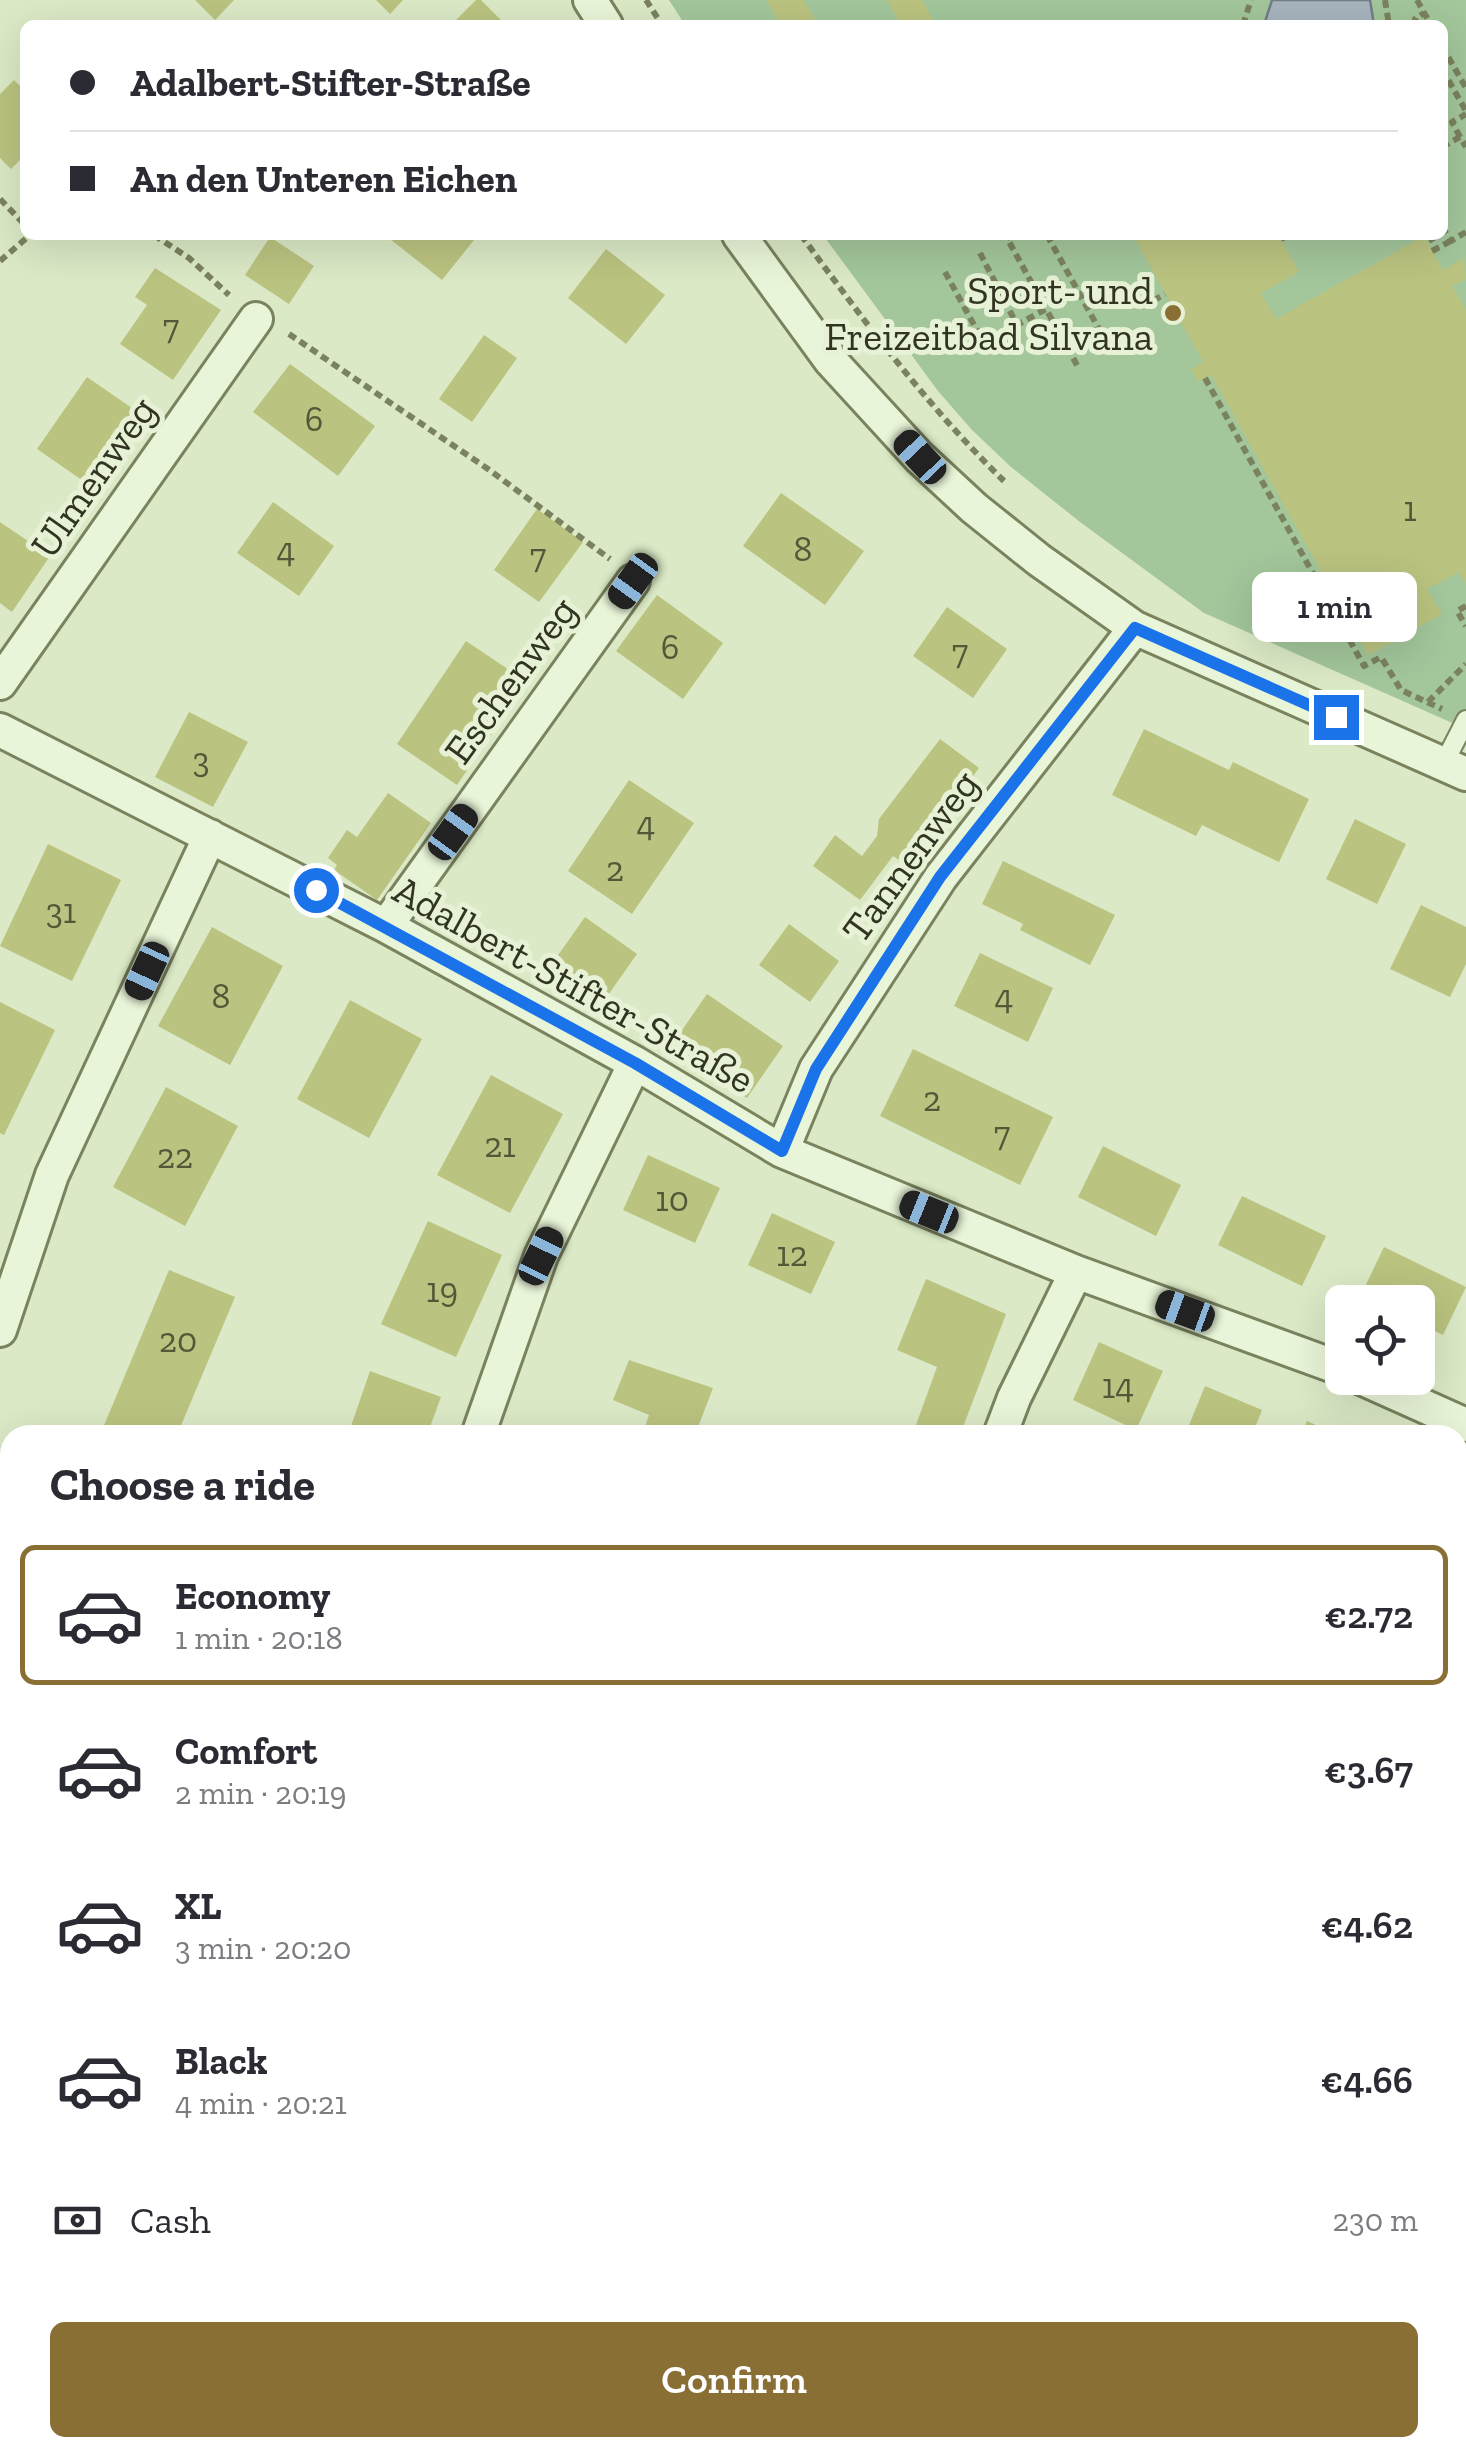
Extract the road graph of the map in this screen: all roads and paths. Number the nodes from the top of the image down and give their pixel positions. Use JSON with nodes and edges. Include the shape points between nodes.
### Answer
{"nodes":[{"id":1,"x":1417,"y":0,"type":"edge"},
{"id":2,"x":1424,"y":13,"type":"junction"},
{"id":3,"x":1416,"y":20,"type":"edge"},
{"id":4,"x":1428,"y":20,"type":"edge"},
{"id":5,"x":1448,"y":56,"type":"edge"},
{"id":6,"x":1448,"y":80,"type":"edge"},
{"id":7,"x":1466,"y":88,"type":"edge"},
{"id":8,"x":1466,"y":112,"type":"edge"},
{"id":9,"x":1460,"y":137,"type":"junction"},
{"id":10,"x":1448,"y":144,"type":"edge"},
{"id":11,"x":1466,"y":147,"type":"edge"},
{"id":12,"x":0,"y":199,"type":"edge"},
{"id":13,"x":20,"y":220,"type":"edge"},
{"id":14,"x":1466,"y":232,"type":"edge"},
{"id":15,"x":1448,"y":236,"type":"edge"},
{"id":16,"x":24,"y":240,"type":"edge"},
{"id":17,"x":162,"y":240,"type":"edge"},
{"id":18,"x":743,"y":240,"type":"edge"},
{"id":19,"x":806,"y":240,"type":"edge"},
{"id":20,"x":1008,"y":240,"type":"edge"},
{"id":21,"x":1050,"y":240,"type":"edge"},
{"id":22,"x":1431,"y":240,"type":"edge"},
{"id":23,"x":1451,"y":240,"type":"junction"},
{"id":24,"x":980,"y":253,"type":"dead end"},
{"id":25,"x":0,"y":261,"type":"edge"},
{"id":26,"x":945,"y":272,"type":"dead end"},
{"id":27,"x":1166,"y":294,"type":"dead end"},
{"id":28,"x":1142,"y":307,"type":"dead end"},
{"id":29,"x":1046,"y":309,"type":"junction"},
{"id":30,"x":256,"y":319,"type":"junction"},
{"id":31,"x":1017,"y":325,"type":"junction"},
{"id":32,"x":1110,"y":348,"type":"dead end"},
{"id":33,"x":1078,"y":367,"type":"dead end"},
{"id":34,"x":1204,"y":378,"type":"dead end"},
{"id":35,"x":1017,"y":492,"type":"dead end"},
{"id":36,"x":633,"y":581,"type":"joint"},
{"id":37,"x":1466,"y":606,"type":"edge"},
{"id":38,"x":1466,"y":626,"type":"edge"},
{"id":39,"x":1135,"y":628,"type":"junction"},
{"id":40,"x":1466,"y":664,"type":"edge"},
{"id":41,"x":0,"y":683,"type":"edge"},
{"id":42,"x":1428,"y":702,"type":"junction"},
{"id":43,"x":1460,"y":717,"type":"edge"},
{"id":44,"x":0,"y":730,"type":"edge"},
{"id":45,"x":1455,"y":768,"type":"edge"},
{"id":46,"x":210,"y":836,"type":"junction"},
{"id":47,"x":386,"y":926,"type":"junction"},
{"id":48,"x":635,"y":1063,"type":"junction"},
{"id":49,"x":782,"y":1151,"type":"junction"},
{"id":50,"x":1076,"y":1272,"type":"junction"},
{"id":51,"x":0,"y":1330,"type":"edge"},
{"id":52,"x":1325,"y":1363,"type":"edge"},
{"id":53,"x":1400,"y":1395,"type":"edge"},
{"id":54,"x":1466,"y":1424,"type":"edge"},
{"id":55,"x":482,"y":1425,"type":"edge"},
{"id":56,"x":1004,"y":1425,"type":"edge"}],
"edges":[{"from":1,"to":2,"type":"path"},
{"from":2,"to":3,"type":"path"},
{"from":2,"to":4,"type":"path"},
{"from":5,"to":7,"type":"path"},
{"from":6,"to":8,"type":"path"},
{"from":8,"to":9,"type":"path","via":[[1452,122]]},
{"from":9,"to":10,"type":"path"},
{"from":9,"to":11,"type":"path"},
{"from":12,"to":13,"type":"path"},
{"from":14,"to":23,"type":"path"},
{"from":15,"to":23,"type":"path"},
{"from":16,"to":25,"type":"path"},
{"from":17,"to":30,"type":"path"},
{"from":18,"to":39,"type":"street","via":[[832,361],[920,457],[1039,560]]},
{"from":19,"to":35,"type":"path","via":[[958,435]]},
{"from":20,"to":29,"type":"path"},
{"from":21,"to":32,"type":"path"},
{"from":22,"to":23,"type":"path","via":[[1435,250]]},
{"from":24,"to":31,"type":"path"},
{"from":26,"to":31,"type":"path","via":[[984,343]]},
{"from":27,"to":28,"type":"path"},
{"from":29,"to":31,"type":"path"},
{"from":29,"to":33,"type":"path"},
{"from":30,"to":36,"type":"path","via":[[279,328],[488,470],[597,546]]},
{"from":30,"to":41,"type":"street","name":"Ulmenweg"},
{"from":34,"to":42,"type":"path","via":[[1364,666],[1381,657],[1401,690]]},
{"from":36,"to":47,"type":"street","name":"Eschenweg"},
{"from":37,"to":38,"type":"path","via":[[1457,610]]},
{"from":39,"to":45,"type":"street"},
{"from":39,"to":49,"type":"street","name":"Tannenweg","via":[[940,877],[816,1069]]},
{"from":40,"to":42,"type":"path"},
{"from":42,"to":43,"type":"path"},
{"from":43,"to":45,"type":"lane"},
{"from":44,"to":46,"type":"street","name":"Adalbert-Stifter-Straße"},
{"from":46,"to":47,"type":"street","name":"Adalbert-Stifter-Straße"},
{"from":46,"to":51,"type":"street","via":[[52,1175]]},
{"from":47,"to":48,"type":"street","name":"Adalbert-Stifter-Straße"},
{"from":48,"to":49,"type":"street","name":"Adalbert-Stifter-Straße"},
{"from":48,"to":55,"type":"street","via":[[541,1256]]},
{"from":49,"to":50,"type":"street","name":"Adalbert-Stifter-Straße"},
{"from":50,"to":52,"type":"street","name":"Adalbert-Stifter-Straße"},
{"from":50,"to":56,"type":"street"},
{"from":53,"to":54,"type":"street"}]}
